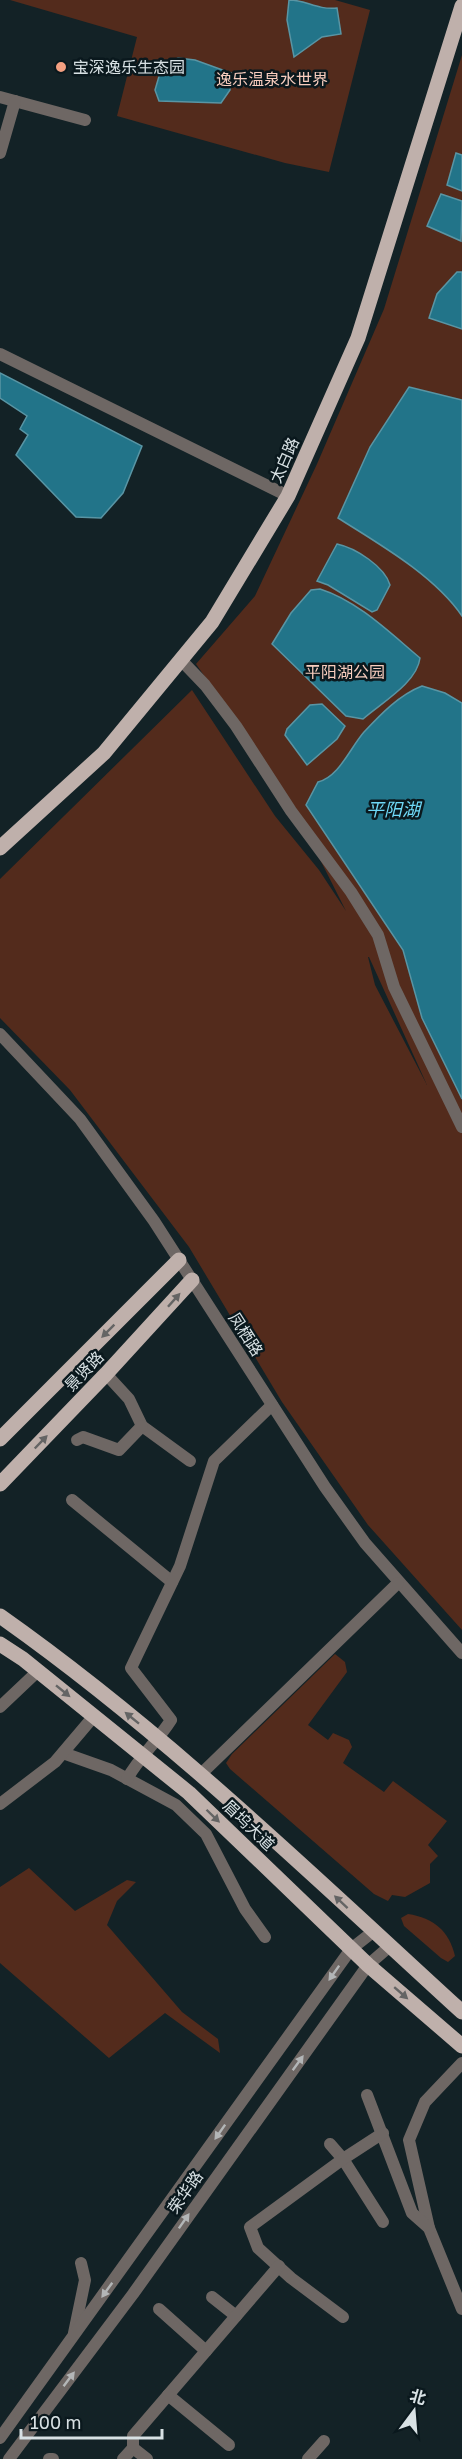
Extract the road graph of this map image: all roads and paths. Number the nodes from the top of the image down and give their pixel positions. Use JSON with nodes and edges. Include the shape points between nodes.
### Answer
{"nodes":[{"id":1,"x":462,"y":6,"type":"edge"},
{"id":2,"x":0,"y":97,"type":"edge"},
{"id":3,"x":15,"y":101,"type":"junction"},
{"id":4,"x":85,"y":120,"type":"dead end"},
{"id":5,"x":0,"y":153,"type":"edge"},
{"id":6,"x":0,"y":354,"type":"edge"},
{"id":7,"x":288,"y":496,"type":"junction"},
{"id":8,"x":181,"y":660,"type":"junction"},
{"id":9,"x":0,"y":848,"type":"edge"},
{"id":10,"x":0,"y":1034,"type":"edge"},
{"id":11,"x":462,"y":1127,"type":"edge"},
{"id":12,"x":179,"y":1260,"type":"junction"},
{"id":13,"x":192,"y":1280,"type":"junction"},
{"id":14,"x":106,"y":1374,"type":"junction"},
{"id":15,"x":272,"y":1405,"type":"junction"},
{"id":16,"x":142,"y":1426,"type":"junction"},
{"id":17,"x":0,"y":1439,"type":"edge"},
{"id":18,"x":77,"y":1440,"type":"dead end"},
{"id":19,"x":190,"y":1461,"type":"dead end"},
{"id":20,"x":0,"y":1484,"type":"edge"},
{"id":21,"x":72,"y":1500,"type":"dead end"},
{"id":22,"x":172,"y":1582,"type":"junction"},
{"id":23,"x":398,"y":1583,"type":"junction"},
{"id":24,"x":0,"y":1616,"type":"edge"},
{"id":25,"x":0,"y":1644,"type":"edge"},
{"id":26,"x":462,"y":1653,"type":"edge"},
{"id":27,"x":38,"y":1671,"type":"junction"},
{"id":28,"x":0,"y":1707,"type":"edge"},
{"id":29,"x":94,"y":1716,"type":"junction"},
{"id":30,"x":159,"y":1739,"type":"junction"},
{"id":31,"x":63,"y":1753,"type":"junction"},
{"id":32,"x":141,"y":1754,"type":"junction"},
{"id":33,"x":202,"y":1773,"type":"junction"},
{"id":34,"x":127,"y":1779,"type":"junction"},
{"id":35,"x":0,"y":1804,"type":"edge"},
{"id":36,"x":374,"y":1931,"type":"junction"},
{"id":37,"x":265,"y":1937,"type":"dead end"},
{"id":38,"x":390,"y":1946,"type":"junction"},
{"id":39,"x":351,"y":1949,"type":"junction"},
{"id":40,"x":368,"y":1965,"type":"junction"},
{"id":41,"x":462,"y":2012,"type":"edge"},
{"id":42,"x":462,"y":2046,"type":"edge"},
{"id":43,"x":462,"y":2063,"type":"edge"},
{"id":44,"x":368,"y":2095,"type":"dead end"},
{"id":45,"x":383,"y":2133,"type":"junction"},
{"id":46,"x":330,"y":2144,"type":"dead end"},
{"id":47,"x":343,"y":2159,"type":"junction"},
{"id":48,"x":383,"y":2222,"type":"dead end"},
{"id":49,"x":429,"y":2228,"type":"junction"},
{"id":50,"x":81,"y":2263,"type":"dead end"},
{"id":51,"x":279,"y":2266,"type":"junction"},
{"id":52,"x":212,"y":2297,"type":"dead end"},
{"id":53,"x":159,"y":2309,"type":"dead end"},
{"id":54,"x":462,"y":2309,"type":"edge"},
{"id":55,"x":236,"y":2316,"type":"junction"},
{"id":56,"x":343,"y":2317,"type":"dead end"},
{"id":57,"x":72,"y":2338,"type":"junction"},
{"id":58,"x":206,"y":2351,"type":"junction"},
{"id":59,"x":168,"y":2395,"type":"junction"},
{"id":60,"x":0,"y":2438,"type":"edge"},
{"id":61,"x":324,"y":2441,"type":"dead end"},
{"id":62,"x":229,"y":2445,"type":"dead end"},
{"id":63,"x":134,"y":2448,"type":"junction"},
{"id":64,"x":9,"y":2459,"type":"edge"},
{"id":65,"x":123,"y":2459,"type":"edge"},
{"id":66,"x":147,"y":2459,"type":"edge"},
{"id":67,"x":308,"y":2459,"type":"edge"}],
"edges":[{"from":1,"to":7,"type":"main road","name":"太白路","via":[[358,338]]},
{"from":2,"to":3,"type":"street"},
{"from":3,"to":4,"type":"street"},
{"from":3,"to":5,"type":"street"},
{"from":6,"to":7,"type":"street"},
{"from":7,"to":8,"type":"main road","name":"太白路","via":[[212,622]]},
{"from":8,"to":9,"type":"main road","name":"太白路","via":[[104,753]]},
{"from":8,"to":11,"type":"street","via":[[205,684],[236,726],[378,935],[394,987]]},
{"from":10,"to":12,"type":"street","name":"凤栖路","via":[[80,1119]]},
{"from":12,"to":13,"type":"street","name":"凤栖路"},
{"from":12,"to":17,"type":"main road","name":"景贤路","one_way":true},
{"from":14,"to":13,"type":"main road","name":"景贤路","one_way":true},
{"from":13,"to":15,"type":"street","name":"凤栖路"},
{"from":14,"to":16,"type":"street","via":[[129,1399]]},
{"from":20,"to":14,"type":"main road","name":"景贤路","one_way":true},
{"from":15,"to":22,"type":"street","via":[[214,1461]]},
{"from":15,"to":23,"type":"street","name":"凤栖路","via":[[325,1486]]},
{"from":16,"to":18,"type":"street","via":[[119,1450],[83,1437]]},
{"from":16,"to":19,"type":"street"},
{"from":21,"to":22,"type":"street"},
{"from":22,"to":30,"type":"street","via":[[131,1668],[171,1720]]},
{"from":23,"to":26,"type":"street","name":"凤栖路"},
{"from":23,"to":33,"type":"street"},
{"from":30,"to":24,"type":"main road","name":"眉坞大道","one_way":true},
{"from":25,"to":27,"type":"main road","name":"眉坞大道"},
{"from":27,"to":28,"type":"street"},
{"from":27,"to":29,"type":"main road","name":"眉坞大道","one_way":true},
{"from":29,"to":31,"type":"street"},
{"from":29,"to":32,"type":"main road","name":"眉坞大道"},
{"from":30,"to":32,"type":"street"},
{"from":30,"to":33,"type":"main road","name":"眉坞大道"},
{"from":31,"to":34,"type":"street"},
{"from":31,"to":35,"type":"street"},
{"from":32,"to":34,"type":"street"},
{"from":32,"to":39,"type":"main road","name":"眉坞大道","one_way":true,"via":[[189,1793]]},
{"from":36,"to":33,"type":"main road","name":"眉坞大道","one_way":true},
{"from":34,"to":37,"type":"street","via":[[176,1805],[206,1834],[245,1909]]},
{"from":36,"to":38,"type":"main road","name":"眉坞大道"},
{"from":36,"to":39,"type":"street","name":"荣华路"},
{"from":38,"to":40,"type":"street","name":"荣华路"},
{"from":38,"to":41,"type":"main road","name":"眉坞大道"},
{"from":39,"to":40,"type":"main road","name":"眉坞大道"},
{"from":39,"to":57,"type":"street","name":"荣华路","one_way":true},
{"from":40,"to":42,"type":"main road","name":"眉坞大道","one_way":true},
{"from":64,"to":40,"type":"street","name":"荣华路","one_way":true,"via":[[133,2294]]},
{"from":43,"to":49,"type":"street","via":[[425,2102],[409,2140]]},
{"from":44,"to":45,"type":"street"},
{"from":45,"to":47,"type":"street"},
{"from":45,"to":49,"type":"street","via":[[412,2213]]},
{"from":46,"to":47,"type":"street"},
{"from":47,"to":48,"type":"street"},
{"from":47,"to":51,"type":"street","via":[[250,2227],[258,2248]]},
{"from":49,"to":54,"type":"street"},
{"from":50,"to":57,"type":"street","via":[[85,2280]]},
{"from":51,"to":55,"type":"street"},
{"from":51,"to":56,"type":"street"},
{"from":52,"to":55,"type":"street"},
{"from":53,"to":58,"type":"street"},
{"from":55,"to":58,"type":"street"},
{"from":57,"to":60,"type":"street","name":"荣华路"},
{"from":58,"to":59,"type":"street"},
{"from":59,"to":62,"type":"street"},
{"from":59,"to":63,"type":"street","via":[[133,2436]]},
{"from":61,"to":67,"type":"street"},
{"from":63,"to":65,"type":"street"},
{"from":63,"to":66,"type":"street"}]}
